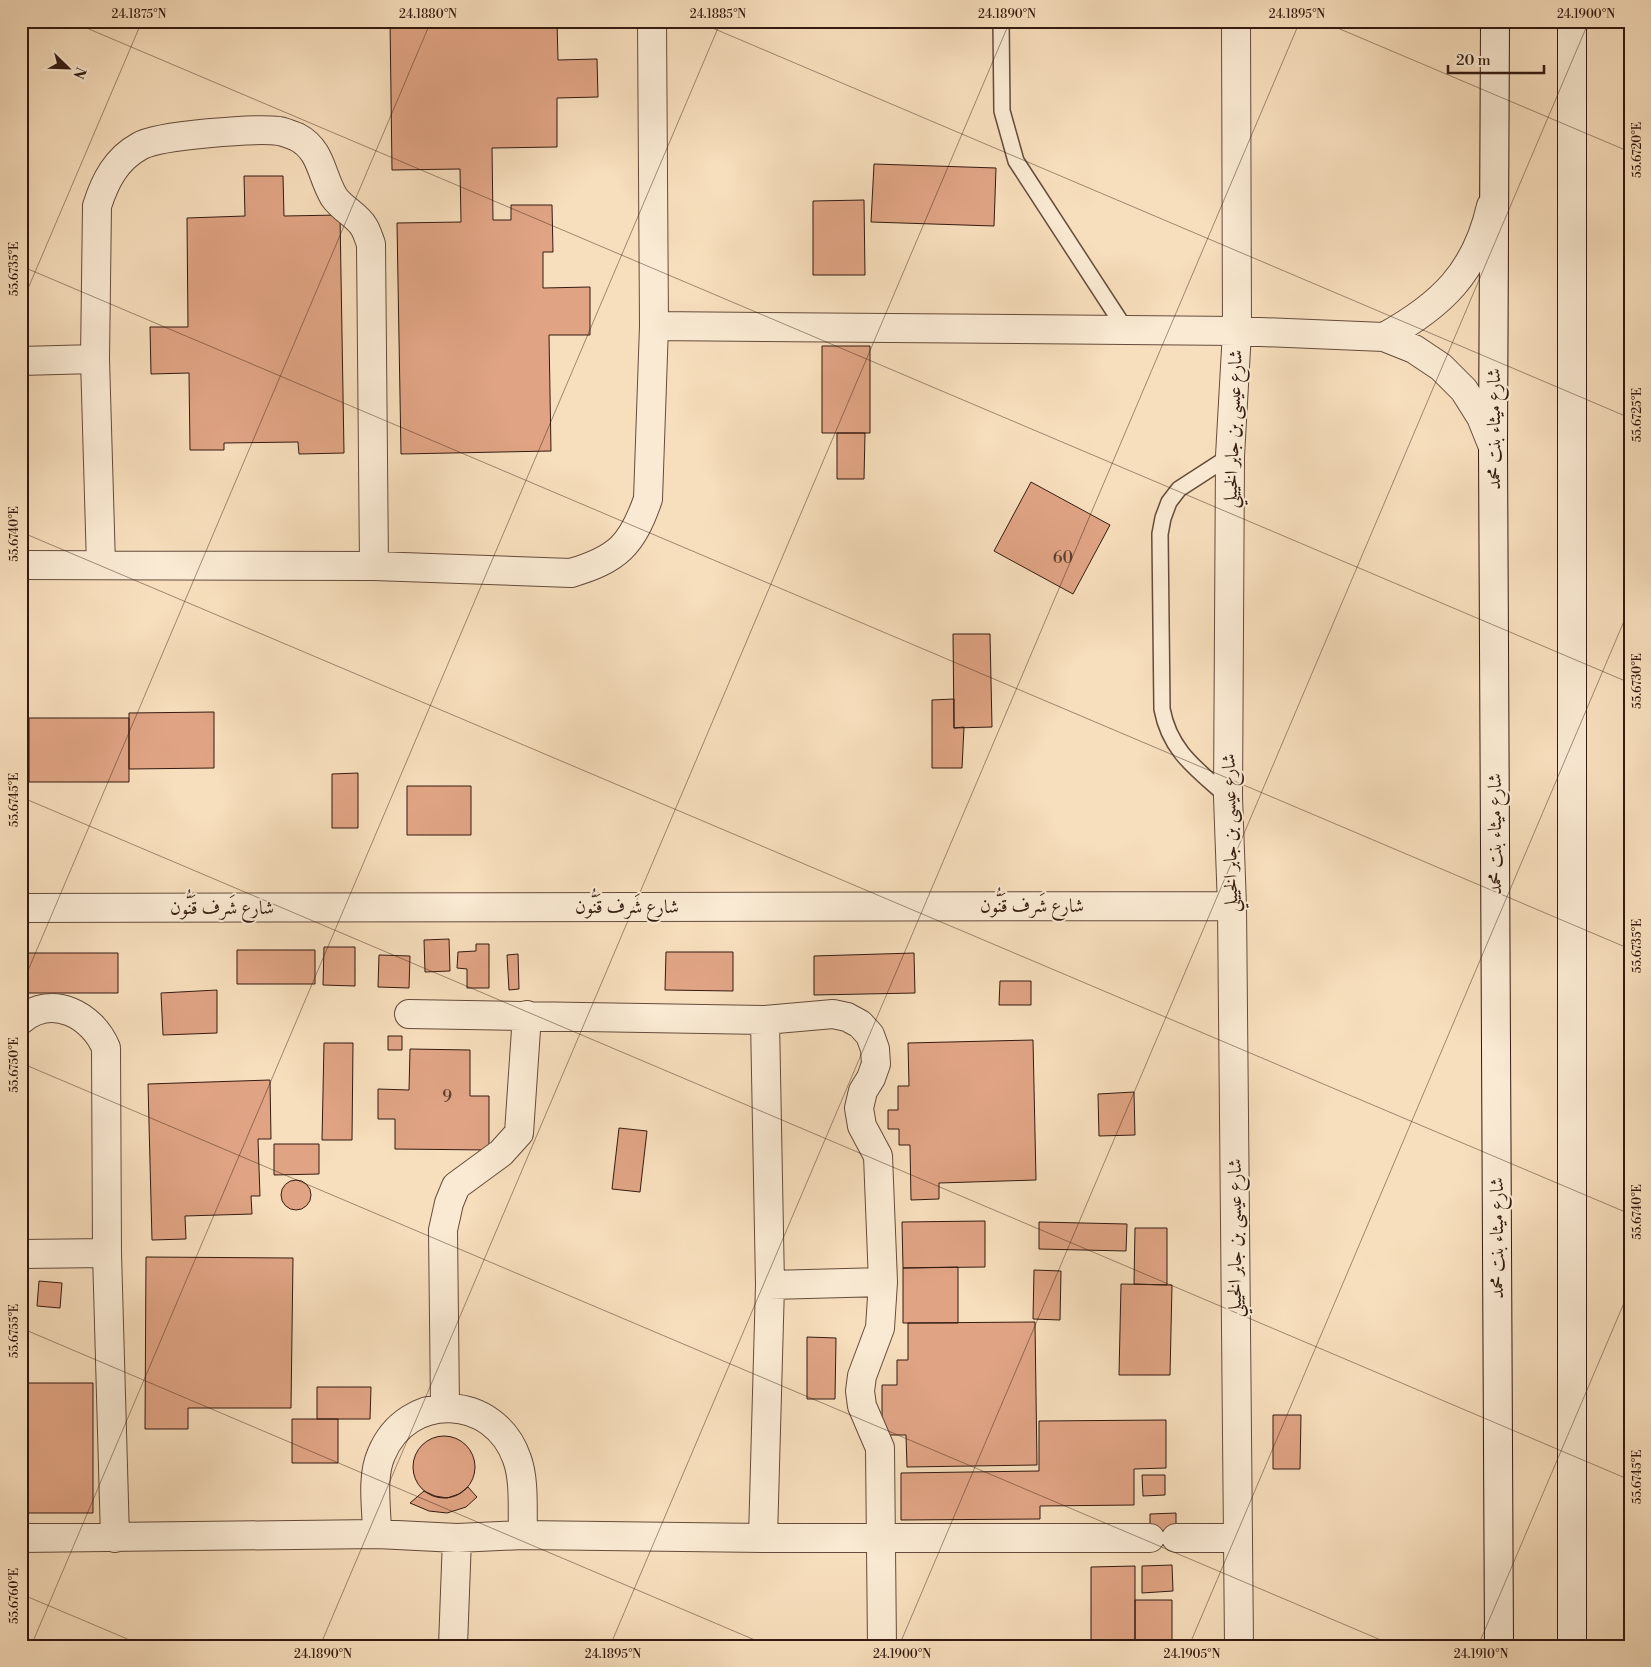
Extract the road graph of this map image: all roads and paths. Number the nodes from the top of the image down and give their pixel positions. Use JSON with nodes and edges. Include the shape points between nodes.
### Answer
{"nodes":[{"id":1,"x":652,"y":21,"type":"edge"},
{"id":2,"x":1001,"y":21,"type":"edge"},
{"id":3,"x":1236,"y":21,"type":"edge"},
{"id":4,"x":1495,"y":21,"type":"edge"},
{"id":5,"x":1572,"y":21,"type":"edge"},
{"id":6,"x":1495,"y":191,"type":"junction"},
{"id":7,"x":654,"y":326,"type":"junction"},
{"id":8,"x":1126,"y":330,"type":"junction"},
{"id":9,"x":1237,"y":331,"type":"junction"},
{"id":10,"x":1384,"y":337,"type":"junction"},
{"id":11,"x":95,"y":359,"type":"junction"},
{"id":12,"x":21,"y":361,"type":"edge"},
{"id":13,"x":1493,"y":447,"type":"junction"},
{"id":14,"x":1230,"y":456,"type":"junction"},
{"id":15,"x":101,"y":565,"type":"junction"},
{"id":16,"x":21,"y":566,"type":"edge"},
{"id":17,"x":374,"y":566,"type":"junction"},
{"id":18,"x":1228,"y":797,"type":"junction"},
{"id":19,"x":1232,"y":906,"type":"junction"},
{"id":20,"x":21,"y":908,"type":"edge"},
{"id":21,"x":408,"y":1014,"type":"dead end"},
{"id":22,"x":527,"y":1015,"type":"junction"},
{"id":23,"x":21,"y":1020,"type":"edge"},
{"id":24,"x":765,"y":1020,"type":"junction"},
{"id":25,"x":107,"y":1252,"type":"junction"},
{"id":26,"x":21,"y":1254,"type":"edge"},
{"id":27,"x":883,"y":1282,"type":"junction"},
{"id":28,"x":770,"y":1285,"type":"junction"},
{"id":29,"x":445,"y":1407,"type":"junction"},
{"id":30,"x":376,"y":1534,"type":"junction"},
{"id":31,"x":523,"y":1535,"type":"junction"},
{"id":32,"x":21,"y":1538,"type":"edge"},
{"id":33,"x":114,"y":1538,"type":"junction"},
{"id":34,"x":457,"y":1538,"type":"junction"},
{"id":35,"x":763,"y":1538,"type":"junction"},
{"id":36,"x":880,"y":1538,"type":"junction"},
{"id":37,"x":1238,"y":1538,"type":"junction"},
{"id":38,"x":453,"y":1646,"type":"edge"},
{"id":39,"x":882,"y":1646,"type":"edge"},
{"id":40,"x":1239,"y":1646,"type":"edge"},
{"id":41,"x":1499,"y":1646,"type":"edge"},
{"id":42,"x":1572,"y":1646,"type":"edge"}],
"edges":[{"from":1,"to":7,"type":"street"},
{"from":2,"to":8,"type":"lane","via":[[1002,111],[1016,161]]},
{"from":3,"to":9,"type":"street","name":"شارع عيسى بن جابر الخييلي"},
{"from":4,"to":6,"type":"street","name":"شارع ميثاء بنت محمد"},
{"from":5,"to":42,"type":"street"},
{"from":6,"to":10,"type":"street","via":[[1486,228],[1464,270],[1446,293],[1418,318]]},
{"from":6,"to":13,"type":"street","name":"شارع ميثاء بنت محمد"},
{"from":7,"to":8,"type":"street"},
{"from":7,"to":17,"type":"street","via":[[648,498],[638,526],[622,549],[598,565],[571,573]]},
{"from":8,"to":9,"type":"street"},
{"from":9,"to":10,"type":"street"},
{"from":9,"to":14,"type":"street","name":"شارع عيسى بن جابر الخييلي"},
{"from":10,"to":13,"type":"street","via":[[1414,349],[1441,367],[1464,390],[1481,417]]},
{"from":11,"to":12,"type":"street"},
{"from":11,"to":15,"type":"street"},
{"from":11,"to":17,"type":"street","via":[[97,206],[105,182],[119,161],[140,145],[164,138],[262,131],[280,131],[298,138],[312,149],[322,164],[327,185],[336,199],[364,226],[371,244]]},
{"from":13,"to":41,"type":"street","name":"شارع ميثاء بنت محمد"},
{"from":14,"to":18,"type":"street","name":"شارع عيسى بن جابر الخييلي"},
{"from":14,"to":18,"type":"lane","via":[[1179,489],[1169,502],[1160,534],[1162,709],[1165,724],[1179,752]]},
{"from":15,"to":16,"type":"street"},
{"from":15,"to":17,"type":"street"},
{"from":18,"to":19,"type":"street","name":"شارع عيسى بن جابر الخييلي"},
{"from":19,"to":20,"type":"street","name":"شارع شَرف قَنُّون"},
{"from":19,"to":37,"type":"street","name":"شارع عيسى بن جابر الخييلي"},
{"from":21,"to":22,"type":"street"},
{"from":22,"to":24,"type":"street"},
{"from":22,"to":29,"type":"street","via":[[519,1132],[501,1153],[456,1186],[446,1215],[443,1230]]},
{"from":23,"to":25,"type":"street","via":[[37,1011],[65,1010],[91,1023],[106,1048]]},
{"from":24,"to":27,"type":"street","via":[[833,1014],[848,1017],[870,1035],[876,1064],[863,1091],[860,1108],[862,1126],[878,1156]]},
{"from":24,"to":28,"type":"street"},
{"from":25,"to":26,"type":"street"},
{"from":25,"to":33,"type":"street"},
{"from":27,"to":28,"type":"street"},
{"from":27,"to":36,"type":"street","via":[[880,1328],[862,1376],[860,1391],[862,1406],[880,1448]]},
{"from":28,"to":35,"type":"street"},
{"from":29,"to":30,"type":"street","via":[[425,1411],[406,1421],[384,1449],[376,1477]]},
{"from":29,"to":31,"type":"street","via":[[470,1410],[491,1421],[508,1438],[518,1460]]},
{"from":30,"to":33,"type":"street"},
{"from":30,"to":34,"type":"street"},
{"from":31,"to":34,"type":"street"},
{"from":31,"to":35,"type":"street"},
{"from":32,"to":33,"type":"street"},
{"from":34,"to":38,"type":"street"},
{"from":35,"to":36,"type":"street"},
{"from":36,"to":37,"type":"street"},
{"from":36,"to":39,"type":"street"},
{"from":37,"to":40,"type":"street","name":"شارع عيسى بن جابر الخييلي"}]}
